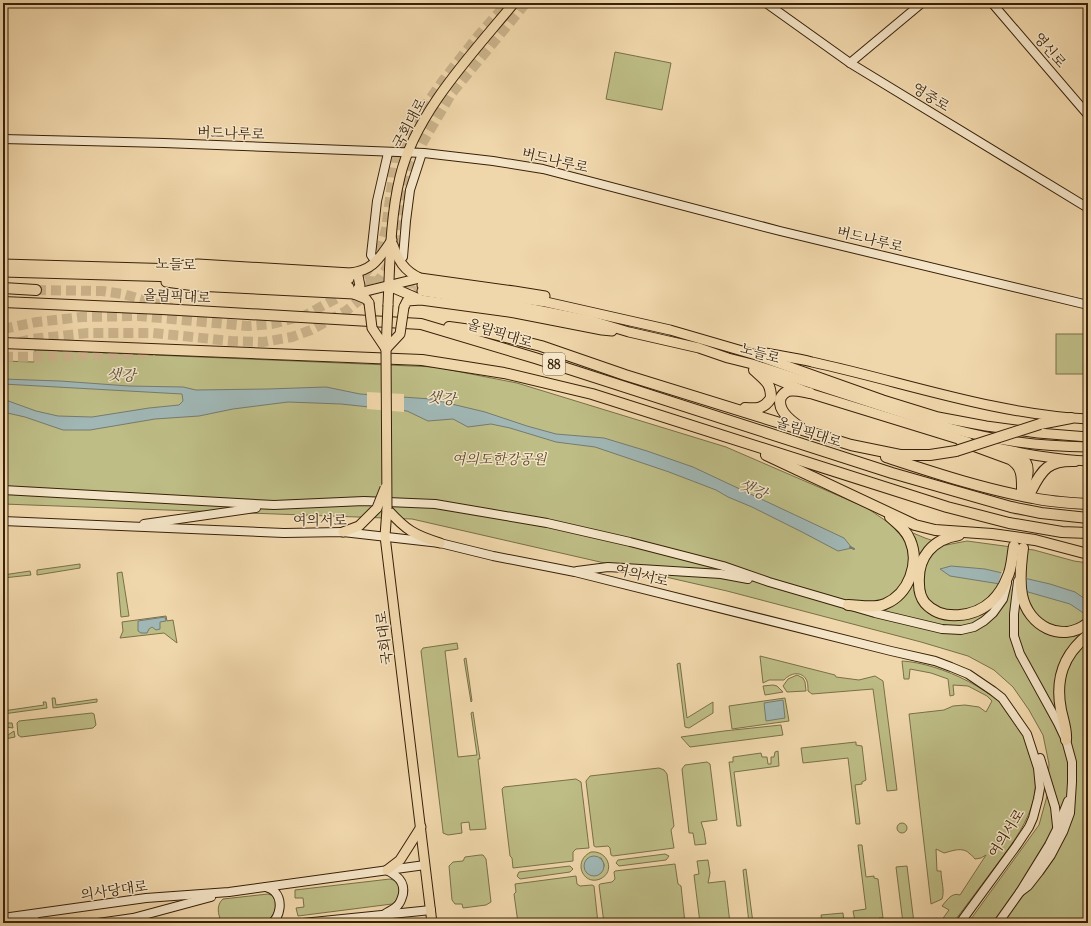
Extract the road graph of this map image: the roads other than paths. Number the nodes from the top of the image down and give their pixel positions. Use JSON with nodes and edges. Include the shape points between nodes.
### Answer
{"nodes":[{"id":1,"x":514,"y":3,"type":"edge"},
{"id":2,"x":766,"y":3,"type":"edge"},
{"id":3,"x":922,"y":3,"type":"edge"},
{"id":4,"x":992,"y":3,"type":"edge"},
{"id":5,"x":850,"y":63,"type":"junction"},
{"id":6,"x":1088,"y":115,"type":"edge"},
{"id":7,"x":3,"y":139,"type":"edge"},
{"id":8,"x":388,"y":152,"type":"junction"},
{"id":9,"x":408,"y":153,"type":"junction"},
{"id":10,"x":422,"y":153,"type":"junction"},
{"id":11,"x":1088,"y":208,"type":"edge"},
{"id":12,"x":392,"y":240,"type":"junction"},
{"id":13,"x":374,"y":258,"type":"dead end"},
{"id":14,"x":401,"y":259,"type":"dead end"},
{"id":15,"x":5,"y":264,"type":"edge"},
{"id":16,"x":3,"y":272,"type":"edge"},
{"id":17,"x":350,"y":283,"type":"junction"},
{"id":18,"x":389,"y":286,"type":"junction"},
{"id":19,"x":3,"y":288,"type":"edge"},
{"id":20,"x":421,"y":288,"type":"junction"},
{"id":21,"x":36,"y":290,"type":"tunnel mouth"},
{"id":22,"x":3,"y":302,"type":"edge"},
{"id":23,"x":1088,"y":305,"type":"edge"},
{"id":24,"x":421,"y":324,"type":"junction"},
{"id":25,"x":3,"y":343,"type":"edge"},
{"id":26,"x":732,"y":348,"type":"junction"},
{"id":27,"x":386,"y":349,"type":"junction"},
{"id":28,"x":728,"y":358,"type":"junction"},
{"id":29,"x":754,"y":370,"type":"junction"},
{"id":30,"x":810,"y":393,"type":"junction"},
{"id":31,"x":729,"y":407,"type":"junction"},
{"id":32,"x":1071,"y":418,"type":"junction"},
{"id":33,"x":1088,"y":419,"type":"edge"},
{"id":34,"x":810,"y":433,"type":"junction"},
{"id":35,"x":1088,"y":437,"type":"edge"},
{"id":36,"x":730,"y":438,"type":"junction"},
{"id":37,"x":961,"y":441,"type":"junction"},
{"id":38,"x":851,"y":445,"type":"junction"},
{"id":39,"x":1088,"y":447,"type":"edge"},
{"id":40,"x":1008,"y":451,"type":"junction"},
{"id":41,"x":1076,"y":460,"type":"junction"},
{"id":42,"x":1088,"y":461,"type":"edge"},
{"id":43,"x":387,"y":481,"type":"junction"},
{"id":44,"x":3,"y":490,"type":"edge"},
{"id":45,"x":1026,"y":491,"type":"junction"},
{"id":46,"x":1088,"y":504,"type":"edge"},
{"id":47,"x":274,"y":505,"type":"junction"},
{"id":48,"x":876,"y":506,"type":"junction"},
{"id":49,"x":387,"y":509,"type":"junction"},
{"id":50,"x":1088,"y":518,"type":"edge"},
{"id":51,"x":3,"y":520,"type":"edge"},
{"id":52,"x":125,"y":527,"type":"junction"},
{"id":53,"x":342,"y":532,"type":"junction"},
{"id":54,"x":1088,"y":533,"type":"edge"},
{"id":55,"x":968,"y":534,"type":"junction"},
{"id":56,"x":386,"y":536,"type":"junction"},
{"id":57,"x":440,"y":543,"type":"junction"},
{"id":58,"x":1053,"y":546,"type":"junction"},
{"id":59,"x":1019,"y":547,"type":"tunnel mouth"},
{"id":60,"x":1088,"y":554,"type":"edge"},
{"id":61,"x":1088,"y":560,"type":"edge"},
{"id":62,"x":1016,"y":562,"type":"junction"},
{"id":63,"x":628,"y":569,"type":"junction"},
{"id":64,"x":575,"y":572,"type":"junction"},
{"id":65,"x":608,"y":580,"type":"junction"},
{"id":66,"x":769,"y":582,"type":"junction"},
{"id":67,"x":999,"y":598,"type":"junction"},
{"id":68,"x":1020,"y":602,"type":"junction"},
{"id":69,"x":848,"y":604,"type":"junction"},
{"id":70,"x":1087,"y":624,"type":"edge"},
{"id":71,"x":1088,"y":635,"type":"edge"},
{"id":72,"x":1027,"y":734,"type":"junction"},
{"id":73,"x":1066,"y":740,"type":"junction"},
{"id":74,"x":1071,"y":794,"type":"junction"},
{"id":75,"x":421,"y":827,"type":"junction"},
{"id":76,"x":1057,"y":829,"type":"junction"},
{"id":77,"x":425,"y":865,"type":"junction"},
{"id":78,"x":387,"y":870,"type":"junction"},
{"id":79,"x":266,"y":887,"type":"junction"},
{"id":80,"x":229,"y":892,"type":"junction"},
{"id":81,"x":1020,"y":892,"type":"junction"},
{"id":82,"x":431,"y":910,"type":"junction"},
{"id":83,"x":46,"y":912,"type":"junction"},
{"id":84,"x":385,"y":915,"type":"junction"},
{"id":85,"x":368,"y":916,"type":"junction"},
{"id":86,"x":3,"y":918,"type":"edge"},
{"id":87,"x":12,"y":923,"type":"edge"},
{"id":88,"x":98,"y":923,"type":"edge"},
{"id":89,"x":272,"y":923,"type":"edge"},
{"id":90,"x":303,"y":923,"type":"edge"},
{"id":91,"x":377,"y":923,"type":"edge"},
{"id":92,"x":432,"y":923,"type":"edge"},
{"id":93,"x":960,"y":923,"type":"edge"},
{"id":94,"x":998,"y":923,"type":"edge"}],
"edges":[{"from":1,"to":9,"type":"main road","name":"국회대로","via":[[447,86],[412,141]]},
{"from":2,"to":5,"type":"main road","name":"영중로"},
{"from":3,"to":5,"type":"main road"},
{"from":4,"to":6,"type":"main road","name":"영신로"},
{"from":5,"to":11,"type":"main road","name":"영중로"},
{"from":7,"to":8,"type":"main road","name":"버드나루로"},
{"from":8,"to":9,"type":"main road","name":"버드나루로"},
{"from":8,"to":13,"type":"main road","via":[[378,201],[371,255]]},
{"from":9,"to":10,"type":"main road","name":"버드나루로"},
{"from":9,"to":12,"type":"main road","name":"국회대로","via":[[400,177]]},
{"from":10,"to":14,"type":"main road","via":[[410,190]]},
{"from":10,"to":23,"type":"main road","name":"버드나루로","via":[[543,169],[780,231]]},
{"from":12,"to":17,"type":"main road","via":[[371,266]]},
{"from":12,"to":18,"type":"main road","name":"국회대로"},
{"from":12,"to":20,"type":"main road","via":[[403,267],[412,274]]},
{"from":15,"to":17,"type":"main road","name":"노들로","via":[[158,268]]},
{"from":16,"to":17,"type":"main road","name":"노들로"},
{"from":17,"to":18,"type":"main road"},
{"from":17,"to":27,"type":"main road","bridge":true,"via":[[369,303],[372,328]]},
{"from":18,"to":20,"type":"main road"},
{"from":18,"to":20,"type":"main road"},
{"from":18,"to":27,"type":"main road","name":"국회대로","bridge":true},
{"from":19,"to":21,"type":"highway"},
{"from":20,"to":26,"type":"main road","name":"노들로","via":[[546,302],[670,330]]},
{"from":20,"to":27,"type":"main road","bridge":true,"via":[[407,301],[400,334]]},
{"from":20,"to":28,"type":"main road","name":"노들로","via":[[592,320]]},
{"from":22,"to":24,"type":"highway","name":"올림픽대로","number":"88"},
{"from":24,"to":31,"type":"highway","via":[[486,332],[541,346]]},
{"from":24,"to":50,"type":"highway","name":"올림픽대로","number":"88","via":[[892,473],[1011,507]]},
{"from":25,"to":36,"type":"highway","number":"88","via":[[422,360],[542,381],[592,394]]},
{"from":26,"to":32,"type":"main road","via":[[811,361],[977,403]]},
{"from":26,"to":35,"type":"main road","name":"노들로","via":[[938,417],[1038,433]]},
{"from":27,"to":43,"type":"main road","name":"국회대로","bridge":true},
{"from":28,"to":29,"type":"main road"},
{"from":28,"to":39,"type":"main road","name":"노들로","via":[[978,436],[1030,444]]},
{"from":29,"to":30,"type":"main road"},
{"from":29,"to":31,"type":"highway","via":[[768,383],[771,390],[768,404],[757,409]]},
{"from":30,"to":34,"type":"highway","via":[[787,391],[780,400],[784,414]]},
{"from":30,"to":37,"type":"main road"},
{"from":31,"to":34,"type":"highway"},
{"from":32,"to":33,"type":"main road"},
{"from":32,"to":38,"type":"highway","bridge":true,"via":[[1040,424],[956,451],[930,455],[900,455]]},
{"from":34,"to":38,"type":"highway"},
{"from":36,"to":48,"type":"highway"},
{"from":36,"to":54,"type":"highway","number":"88","via":[[947,507],[1009,523],[1062,532]]},
{"from":37,"to":40,"type":"main road"},
{"from":37,"to":45,"type":"highway","via":[[1016,463],[1021,470]]},
{"from":38,"to":46,"type":"highway","name":"올림픽대로","via":[[958,481],[1035,499]]},
{"from":40,"to":41,"type":"main road"},
{"from":40,"to":45,"type":"highway","via":[[1027,462]]},
{"from":41,"to":42,"type":"main road"},
{"from":41,"to":45,"type":"highway","via":[[1064,460],[1046,467]]},
{"from":43,"to":49,"type":"main road","name":"국회대로","bridge":true},
{"from":43,"to":53,"type":"main road","bridge":true,"via":[[377,508],[359,526]]},
{"from":44,"to":47,"type":"main road"},
{"from":47,"to":52,"type":"main road"},
{"from":47,"to":66,"type":"main road","via":[[364,501],[434,504],[547,523],[630,542],[723,566]]},
{"from":48,"to":55,"type":"highway","via":[[915,525]]},
{"from":48,"to":69,"type":"highway","via":[[903,528],[910,539],[914,563],[910,578],[895,599],[884,605]]},
{"from":49,"to":56,"type":"main road","name":"국회대로"},
{"from":49,"to":57,"type":"main road","via":[[398,522],[414,534]]},
{"from":51,"to":52,"type":"main road","name":"여의서로"},
{"from":52,"to":53,"type":"main road","name":"여의서로","via":[[284,533]]},
{"from":53,"to":56,"type":"main road","name":"여의서로"},
{"from":55,"to":58,"type":"highway","via":[[992,534],[1035,540]]},
{"from":55,"to":67,"type":"highway","via":[[944,540],[924,555],[918,575],[921,598],[939,613],[957,616],[977,610]]},
{"from":56,"to":57,"type":"main road","name":"여의서로"},
{"from":56,"to":75,"type":"main road","name":"국회대로"},
{"from":57,"to":64,"type":"main road","name":"여의서로"},
{"from":58,"to":60,"type":"highway"},
{"from":58,"to":61,"type":"highway"},
{"from":59,"to":62,"type":"highway"},
{"from":62,"to":67,"type":"highway"},
{"from":62,"to":68,"type":"highway","via":[[1022,593]]},
{"from":63,"to":64,"type":"main road","via":[[601,568]]},
{"from":63,"to":65,"type":"main road","via":[[611,572],[607,576]]},
{"from":63,"to":66,"type":"main road","via":[[721,574]]},
{"from":64,"to":65,"type":"main road","name":"여의서로"},
{"from":65,"to":72,"type":"main road","name":"여의서로","via":[[935,661],[981,681],[1002,698]]},
{"from":66,"to":69,"type":"main road"},
{"from":67,"to":69,"type":"main road","via":[[993,613],[984,621],[961,630],[942,629]]},
{"from":68,"to":70,"type":"highway","via":[[1031,616],[1055,632],[1069,632]]},
{"from":68,"to":73,"type":"main road","via":[[1014,636],[1020,654]]},
{"from":71,"to":73,"type":"highway","via":[[1074,649],[1061,672],[1058,687]]},
{"from":72,"to":76,"type":"main road","via":[[1036,747],[1045,773],[1055,807]]},
{"from":72,"to":93,"type":"main road","name":"여의서로","via":[[1039,777],[1038,799],[1033,818],[1017,845]]},
{"from":73,"to":74,"type":"main road","via":[[1072,762]]},
{"from":74,"to":76,"type":"main road"},
{"from":74,"to":81,"type":"main road","via":[[1070,813],[1058,842],[1036,877]]},
{"from":75,"to":77,"type":"main road","name":"국회대로"},
{"from":75,"to":78,"type":"main road","via":[[400,860]]},
{"from":76,"to":81,"type":"main road"},
{"from":77,"to":78,"type":"main road","name":"의사당대로"},
{"from":77,"to":82,"type":"main road","name":"국회대로"},
{"from":78,"to":79,"type":"main road","name":"의사당대로"},
{"from":78,"to":84,"type":"main road","via":[[399,878],[404,889],[398,905]]},
{"from":79,"to":80,"type":"main road","name":"의사당대로"},
{"from":79,"to":89,"type":"main road","via":[[275,892],[280,905],[276,919]]},
{"from":80,"to":83,"type":"main road","name":"의사당대로","via":[[146,898]]},
{"from":80,"to":88,"type":"main road","name":"의사당대로","via":[[132,918]]},
{"from":81,"to":94,"type":"main road"},
{"from":82,"to":84,"type":"main road"},
{"from":82,"to":92,"type":"main road","name":"국회대로"},
{"from":83,"to":86,"type":"main road","name":"의사당대로"},
{"from":83,"to":87,"type":"main road"},
{"from":84,"to":85,"type":"main road"},
{"from":85,"to":90,"type":"main road"},
{"from":85,"to":91,"type":"main road"}]}
